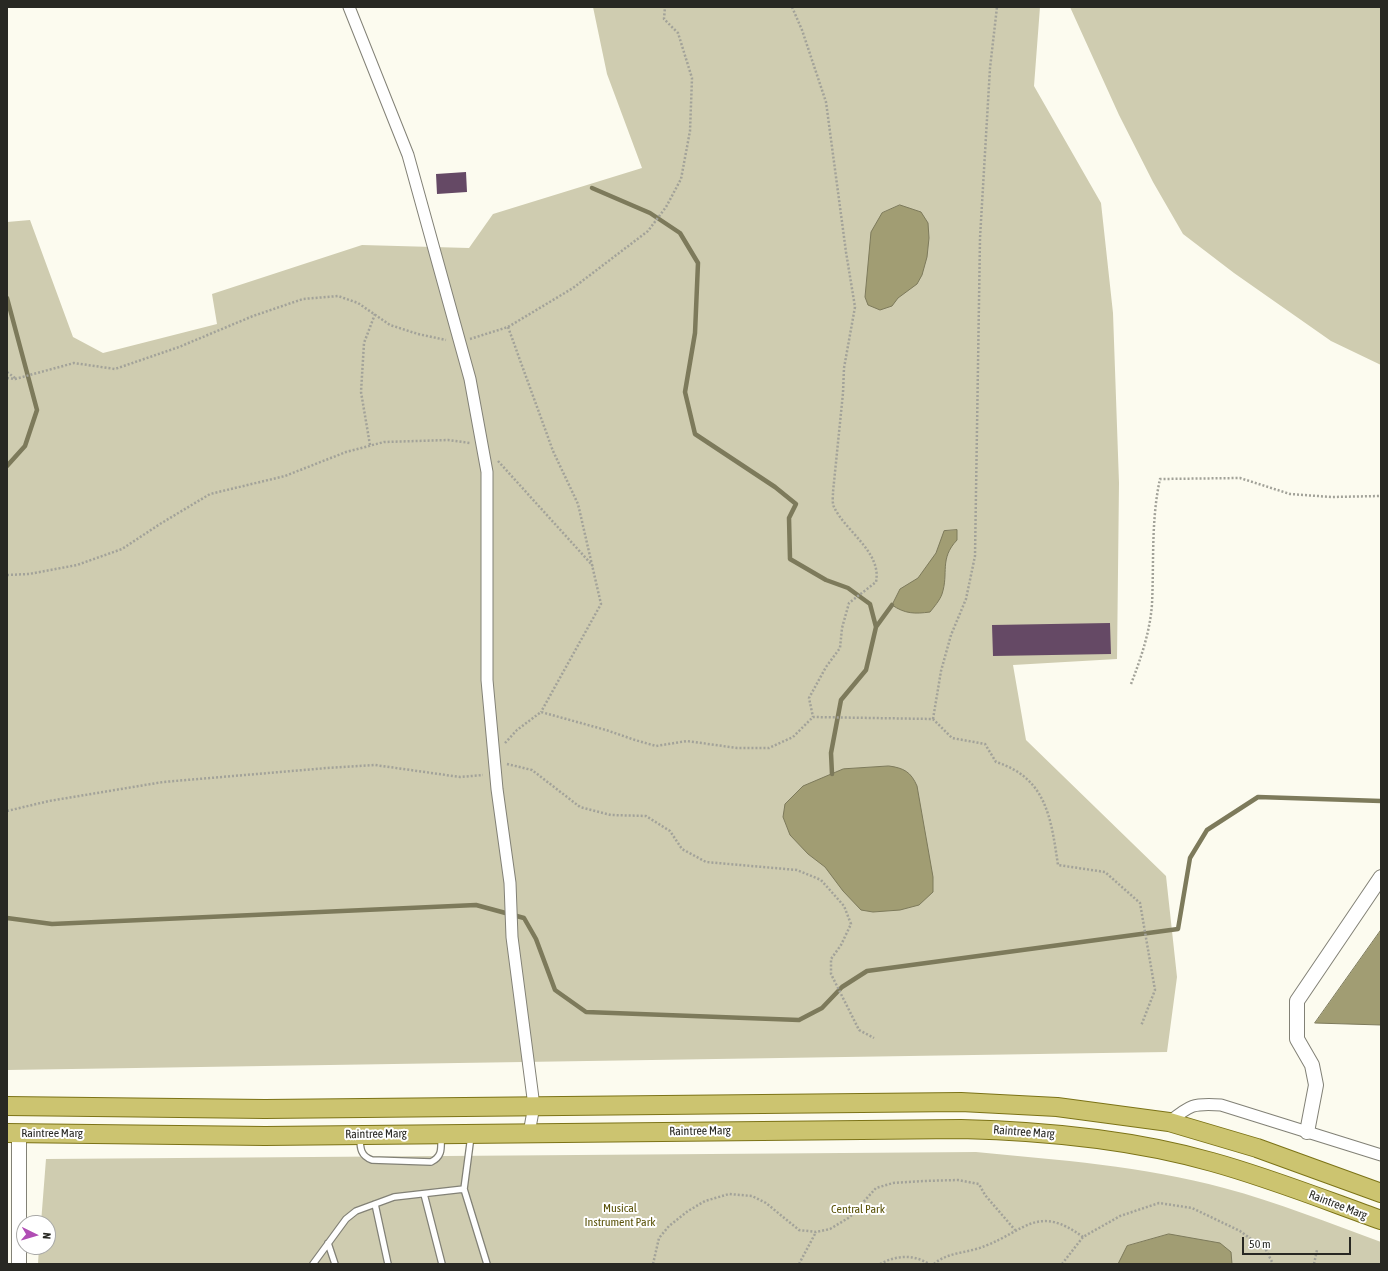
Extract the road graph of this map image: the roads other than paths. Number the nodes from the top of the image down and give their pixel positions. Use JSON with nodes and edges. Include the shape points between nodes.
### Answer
{"nodes":[{"id":1,"x":349,"y":7,"type":"edge"},
{"id":2,"x":1381,"y":877,"type":"edge"},
{"id":3,"x":7,"y":1106,"type":"edge"},
{"id":4,"x":534,"y":1106,"type":"junction"},
{"id":5,"x":1169,"y":1122,"type":"junction"},
{"id":6,"x":13,"y":1132,"type":"edge"},
{"id":7,"x":1307,"y":1132,"type":"junction"},
{"id":8,"x":471,"y":1133,"type":"junction"},
{"id":9,"x":530,"y":1133,"type":"junction"},
{"id":10,"x":359,"y":1134,"type":"junction"},
{"id":11,"x":441,"y":1134,"type":"junction"},
{"id":12,"x":1381,"y":1155,"type":"edge"},
{"id":13,"x":464,"y":1189,"type":"junction"},
{"id":14,"x":1381,"y":1193,"type":"edge"},
{"id":15,"x":424,"y":1194,"type":"junction"},
{"id":16,"x":375,"y":1204,"type":"junction"},
{"id":17,"x":1381,"y":1220,"type":"edge"},
{"id":18,"x":328,"y":1243,"type":"junction"},
{"id":19,"x":19,"y":1264,"type":"edge"},
{"id":20,"x":313,"y":1264,"type":"edge"},
{"id":21,"x":335,"y":1264,"type":"edge"},
{"id":22,"x":388,"y":1264,"type":"edge"},
{"id":23,"x":442,"y":1264,"type":"edge"},
{"id":24,"x":487,"y":1264,"type":"edge"}],
"edges":[{"from":1,"to":4,"type":"street","via":[[408,155],[470,379],[487,472],[487,680],[510,883],[512,937]]},
{"from":2,"to":7,"type":"street","via":[[1297,1001],[1297,1038],[1312,1064],[1316,1085]]},
{"from":3,"to":4,"type":"main road","via":[[265,1109]]},
{"from":4,"to":5,"type":"main road","via":[[975,1103],[1057,1107]]},
{"from":4,"to":9,"type":"street"},
{"from":5,"to":7,"type":"street","via":[[1186,1109],[1200,1103],[1221,1105]]},
{"from":5,"to":14,"type":"main road","via":[[1257,1148]]},
{"from":6,"to":10,"type":"main road","name":"Raintree Marg","via":[[264,1136]]},
{"from":6,"to":19,"type":"street"},
{"from":7,"to":12,"type":"street"},
{"from":8,"to":9,"type":"main road","name":"Raintree Marg"},
{"from":8,"to":11,"type":"main road","name":"Raintree Marg"},
{"from":8,"to":13,"type":"lane"},
{"from":9,"to":17,"type":"main road","name":"Raintree Marg","via":[[961,1128],[1054,1133],[1139,1146],[1211,1162],[1286,1185]]},
{"from":10,"to":11,"type":"main road","name":"Raintree Marg"},
{"from":10,"to":11,"type":"lane","via":[[360,1149],[365,1157],[372,1160],[431,1162],[438,1158],[441,1152]]},
{"from":13,"to":15,"type":"lane"},
{"from":13,"to":24,"type":"lane"},
{"from":15,"to":16,"type":"lane","via":[[394,1197]]},
{"from":15,"to":23,"type":"lane"},
{"from":16,"to":18,"type":"lane","via":[[356,1211],[346,1219]]},
{"from":16,"to":22,"type":"lane"},
{"from":18,"to":20,"type":"lane"},
{"from":18,"to":21,"type":"lane"}]}
